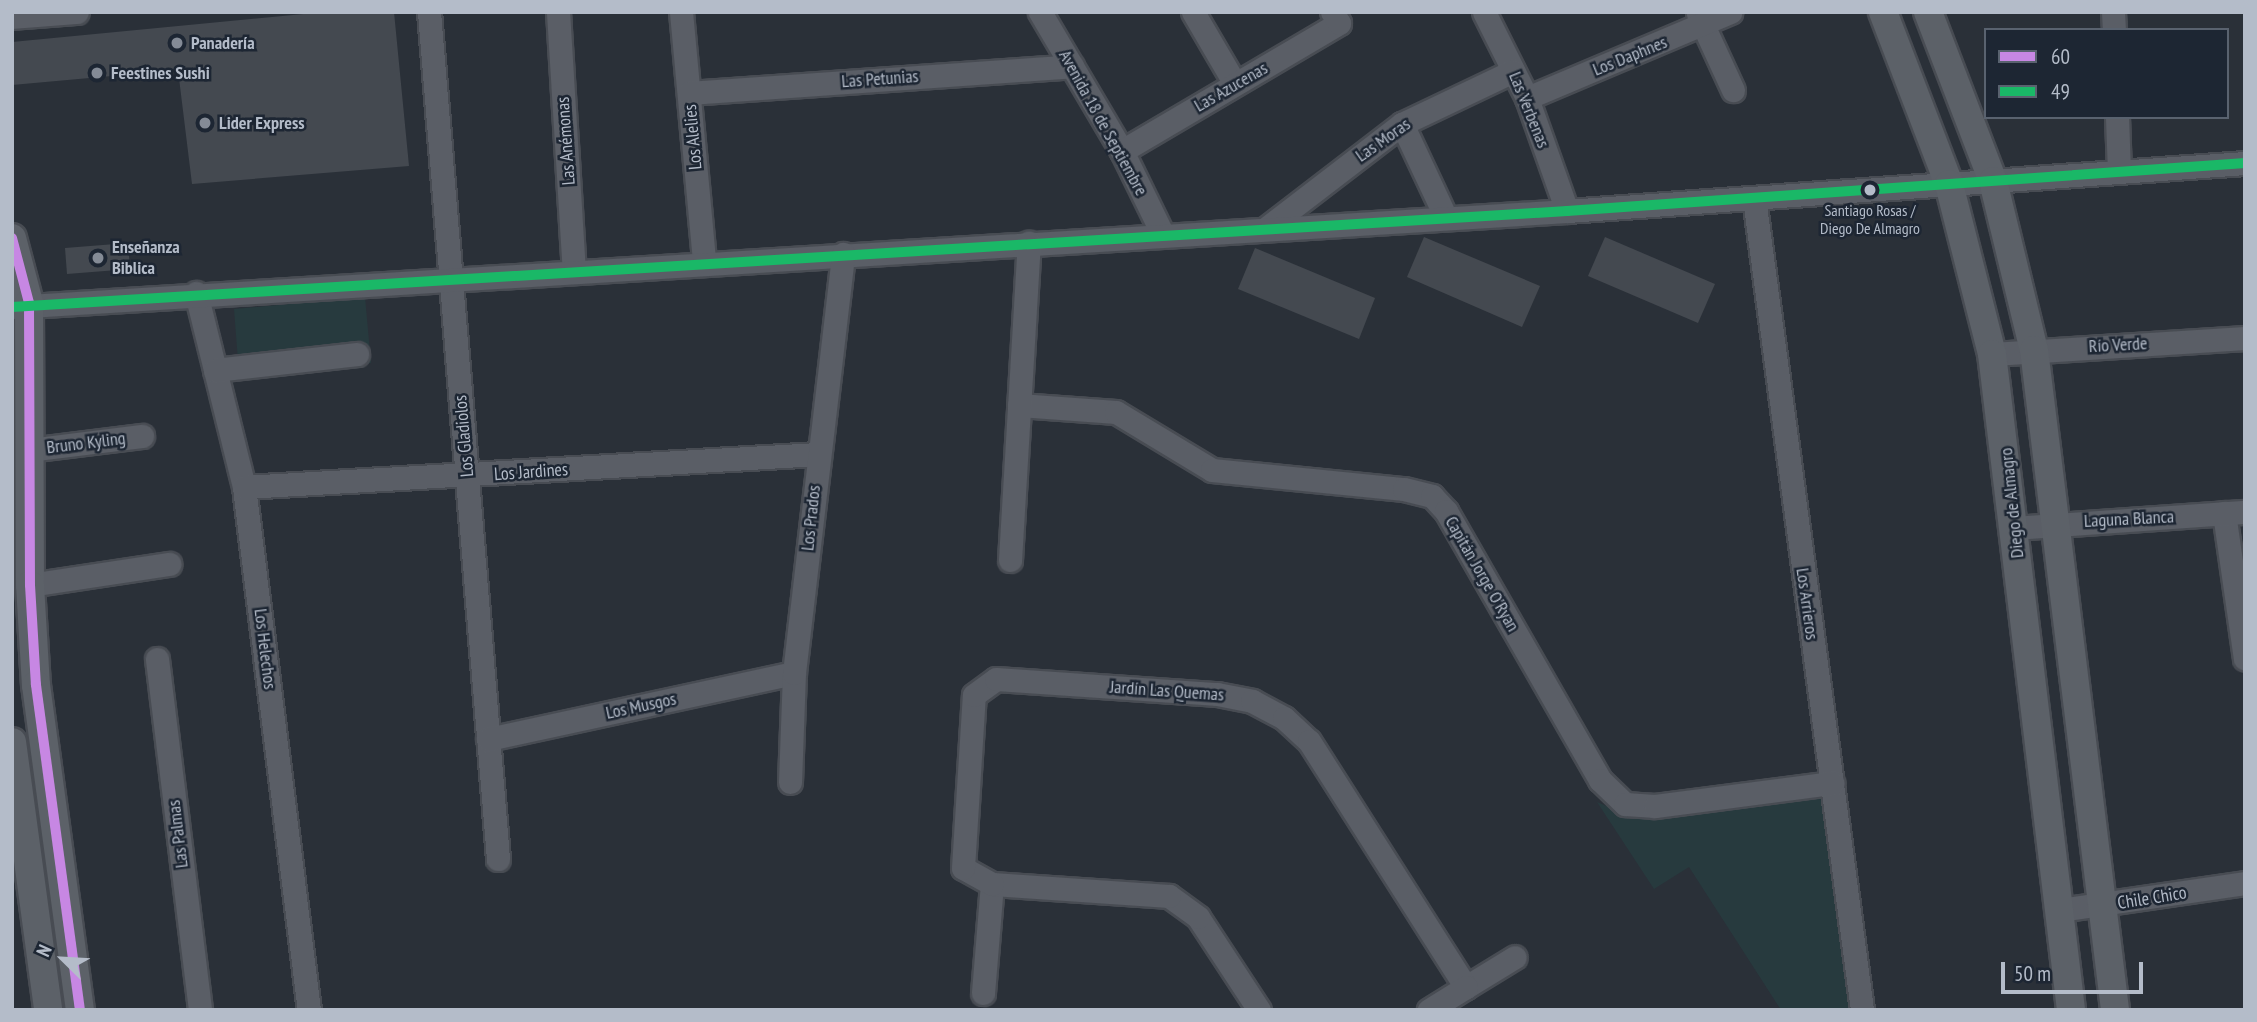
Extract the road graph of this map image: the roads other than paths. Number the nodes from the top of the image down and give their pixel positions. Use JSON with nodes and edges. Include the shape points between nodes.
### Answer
{"nodes":[{"id":1,"x":77,"y":12,"type":"edge"},
{"id":2,"x":429,"y":12,"type":"edge"},
{"id":3,"x":558,"y":12,"type":"edge"},
{"id":4,"x":681,"y":12,"type":"edge"},
{"id":5,"x":1040,"y":12,"type":"edge"},
{"id":6,"x":1193,"y":12,"type":"edge"},
{"id":7,"x":1484,"y":12,"type":"edge"},
{"id":8,"x":1731,"y":12,"type":"edge"},
{"id":9,"x":1883,"y":12,"type":"edge"},
{"id":10,"x":1928,"y":12,"type":"edge"},
{"id":11,"x":12,"y":17,"type":"edge"},
{"id":12,"x":1336,"y":18,"type":"edge"},
{"id":13,"x":1701,"y":19,"type":"edge"},
{"id":14,"x":1072,"y":66,"type":"junction"},
{"id":15,"x":1513,"y":71,"type":"junction"},
{"id":16,"x":1235,"y":84,"type":"junction"},
{"id":17,"x":1733,"y":90,"type":"dead end"},
{"id":18,"x":688,"y":93,"type":"junction"},
{"id":19,"x":1527,"y":98,"type":"junction"},
{"id":20,"x":2117,"y":119,"type":"edge"},
{"id":21,"x":1402,"y":124,"type":"junction"},
{"id":22,"x":1122,"y":151,"type":"junction"},
{"id":23,"x":2245,"y":163,"type":"edge"},
{"id":24,"x":2119,"y":172,"type":"junction"},
{"id":25,"x":1993,"y":181,"type":"junction"},
{"id":26,"x":1949,"y":184,"type":"junction"},
{"id":27,"x":1754,"y":198,"type":"junction"},
{"id":28,"x":1567,"y":211,"type":"junction"},
{"id":29,"x":1446,"y":218,"type":"junction"},
{"id":30,"x":1265,"y":229,"type":"junction"},
{"id":31,"x":1163,"y":235,"type":"junction"},
{"id":32,"x":12,"y":238,"type":"edge"},
{"id":33,"x":1029,"y":243,"type":"junction"},
{"id":34,"x":843,"y":254,"type":"junction"},
{"id":35,"x":704,"y":262,"type":"junction"},
{"id":36,"x":574,"y":270,"type":"junction"},
{"id":37,"x":451,"y":278,"type":"junction"},
{"id":38,"x":196,"y":293,"type":"junction"},
{"id":39,"x":21,"y":305,"type":"edge"},
{"id":40,"x":2245,"y":338,"type":"edge"},
{"id":41,"x":2034,"y":350,"type":"junction"},
{"id":42,"x":357,"y":354,"type":"dead end"},
{"id":43,"x":1992,"y":354,"type":"junction"},
{"id":44,"x":215,"y":370,"type":"junction"},
{"id":45,"x":1019,"y":405,"type":"junction"},
{"id":46,"x":142,"y":436,"type":"dead end"},
{"id":47,"x":818,"y":454,"type":"junction"},
{"id":48,"x":24,"y":465,"type":"edge"},
{"id":49,"x":467,"y":476,"type":"junction"},
{"id":50,"x":244,"y":487,"type":"junction"},
{"id":51,"x":2234,"y":512,"type":"edge"},
{"id":52,"x":2056,"y":523,"type":"junction"},
{"id":53,"x":2014,"y":528,"type":"junction"},
{"id":54,"x":1010,"y":560,"type":"dead end"},
{"id":55,"x":169,"y":564,"type":"dead end"},
{"id":56,"x":30,"y":585,"type":"junction"},
{"id":57,"x":23,"y":654,"type":"edge"},
{"id":58,"x":2245,"y":658,"type":"edge"},
{"id":59,"x":157,"y":659,"type":"dead end"},
{"id":60,"x":794,"y":673,"type":"junction"},
{"id":61,"x":488,"y":739,"type":"junction"},
{"id":62,"x":12,"y":742,"type":"edge"},
{"id":63,"x":790,"y":782,"type":"dead end"},
{"id":64,"x":1833,"y":783,"type":"junction"},
{"id":65,"x":57,"y":837,"type":"junction"},
{"id":66,"x":26,"y":844,"type":"junction"},
{"id":67,"x":498,"y":859,"type":"dead end"},
{"id":68,"x":2245,"y":883,"type":"edge"},
{"id":69,"x":992,"y":884,"type":"junction"},
{"id":70,"x":2102,"y":905,"type":"junction"},
{"id":71,"x":2060,"y":910,"type":"junction"},
{"id":72,"x":1515,"y":957,"type":"dead end"},
{"id":73,"x":1466,"y":987,"type":"junction"},
{"id":74,"x":984,"y":993,"type":"dead end"},
{"id":75,"x":48,"y":1010,"type":"edge"},
{"id":76,"x":80,"y":1010,"type":"edge"},
{"id":77,"x":200,"y":1010,"type":"edge"},
{"id":78,"x":310,"y":1010,"type":"edge"},
{"id":79,"x":1259,"y":1010,"type":"edge"},
{"id":80,"x":1429,"y":1010,"type":"edge"},
{"id":81,"x":1862,"y":1010,"type":"edge"},
{"id":82,"x":2071,"y":1010,"type":"edge"},
{"id":83,"x":2115,"y":1010,"type":"edge"}],
"edges":[{"from":1,"to":11,"type":"street"},
{"from":2,"to":37,"type":"street","name":"Los Gladiolos"},
{"from":3,"to":36,"type":"street","name":"Las Anémonas"},
{"from":4,"to":18,"type":"street","name":"Los Alelies"},
{"from":5,"to":14,"type":"street","name":"Avenida 18 de Septiembre"},
{"from":6,"to":16,"type":"street"},
{"from":7,"to":15,"type":"street","name":"Las Verbenas"},
{"from":8,"to":13,"type":"street","name":"Los Daphnes"},
{"from":9,"to":26,"type":"main road","name":"Diego de Almagro"},
{"from":10,"to":25,"type":"main road"},
{"from":12,"to":16,"type":"street","name":"Las Azucenas"},
{"from":13,"to":17,"type":"street"},
{"from":13,"to":19,"type":"street","name":"Los Daphnes"},
{"from":14,"to":18,"type":"street","name":"Las Petunias"},
{"from":14,"to":22,"type":"street","name":"Avenida 18 de Septiembre"},
{"from":15,"to":19,"type":"street","name":"Las Verbenas"},
{"from":15,"to":21,"type":"street","name":"Las Moras"},
{"from":16,"to":22,"type":"street","name":"Las Azucenas"},
{"from":18,"to":35,"type":"street","name":"Los Alelies"},
{"from":19,"to":28,"type":"street","name":"Las Verbenas"},
{"from":20,"to":24,"type":"street"},
{"from":21,"to":29,"type":"street"},
{"from":21,"to":30,"type":"street","name":"Las Moras"},
{"from":22,"to":31,"type":"street","name":"Avenida 18 de Septiembre"},
{"from":23,"to":24,"type":"street"},
{"from":24,"to":25,"type":"street"},
{"from":25,"to":26,"type":"street"},
{"from":25,"to":41,"type":"main road"},
{"from":26,"to":27,"type":"street"},
{"from":26,"to":43,"type":"main road","name":"Diego de Almagro"},
{"from":27,"to":28,"type":"street"},
{"from":27,"to":64,"type":"street","name":"Los Arrieros"},
{"from":28,"to":29,"type":"street"},
{"from":29,"to":30,"type":"street"},
{"from":30,"to":31,"type":"street"},
{"from":31,"to":33,"type":"street"},
{"from":32,"to":39,"type":"main road"},
{"from":33,"to":34,"type":"street"},
{"from":33,"to":45,"type":"street"},
{"from":34,"to":35,"type":"street"},
{"from":34,"to":47,"type":"street","name":"Los Prados"},
{"from":35,"to":36,"type":"street"},
{"from":36,"to":37,"type":"street"},
{"from":37,"to":38,"type":"street"},
{"from":37,"to":49,"type":"street","name":"Los Gladiolos"},
{"from":38,"to":39,"type":"street"},
{"from":38,"to":44,"type":"street","name":"Los Helechos"},
{"from":39,"to":48,"type":"main road"},
{"from":40,"to":41,"type":"street","name":"Río Verde"},
{"from":41,"to":43,"type":"street","name":"Río Verde"},
{"from":41,"to":52,"type":"main road"},
{"from":42,"to":44,"type":"street"},
{"from":43,"to":53,"type":"main road","name":"Diego de Almagro"},
{"from":44,"to":50,"type":"street","name":"Los Helechos"},
{"from":45,"to":54,"type":"street"},
{"from":45,"to":64,"type":"street","name":"Capitán Jorge O'Ryan","via":[[1116,412],[1212,470],[1404,489],[1432,496],[1446,511],[1605,788],[1625,804],[1655,806]]},
{"from":46,"to":48,"type":"street","name":"Bruno Kyling"},
{"from":47,"to":49,"type":"street","name":"Los Jardines"},
{"from":47,"to":60,"type":"street","name":"Los Prados"},
{"from":48,"to":56,"type":"main road"},
{"from":49,"to":50,"type":"street","name":"Los Jardines"},
{"from":49,"to":61,"type":"street","name":"Los Gladiolos"},
{"from":50,"to":78,"type":"street","name":"Los Helechos"},
{"from":51,"to":52,"type":"street","name":"Laguna Blanca"},
{"from":51,"to":58,"type":"street"},
{"from":52,"to":53,"type":"street","name":"Laguna Blanca"},
{"from":52,"to":70,"type":"main road"},
{"from":53,"to":71,"type":"main road","name":"Diego de Almagro"},
{"from":55,"to":56,"type":"street"},
{"from":56,"to":57,"type":"main road"},
{"from":57,"to":65,"type":"main road"},
{"from":59,"to":77,"type":"street","name":"Las Palmas"},
{"from":60,"to":61,"type":"street","name":"Los Musgos"},
{"from":60,"to":63,"type":"street","name":"Los Prados"},
{"from":61,"to":67,"type":"street","name":"Los Gladiolos"},
{"from":62,"to":66,"type":"main road"},
{"from":64,"to":81,"type":"street","name":"Los Arrieros"},
{"from":65,"to":66,"type":"main road"},
{"from":65,"to":76,"type":"main road"},
{"from":66,"to":75,"type":"main road"},
{"from":68,"to":70,"type":"street","name":"Chile Chico"},
{"from":69,"to":73,"type":"street","name":"Jardín Las Quemas","via":[[963,868],[974,695],[996,679],[1235,696],[1269,709],[1310,741]]},
{"from":69,"to":74,"type":"street"},
{"from":69,"to":79,"type":"street","name":"Jardín Las Quemas","via":[[1169,896],[1198,917]]},
{"from":70,"to":71,"type":"street","name":"Chile Chico"},
{"from":70,"to":83,"type":"main road"},
{"from":71,"to":82,"type":"main road","name":"Diego de Almagro"},
{"from":72,"to":73,"type":"street"},
{"from":73,"to":80,"type":"street"}]}
